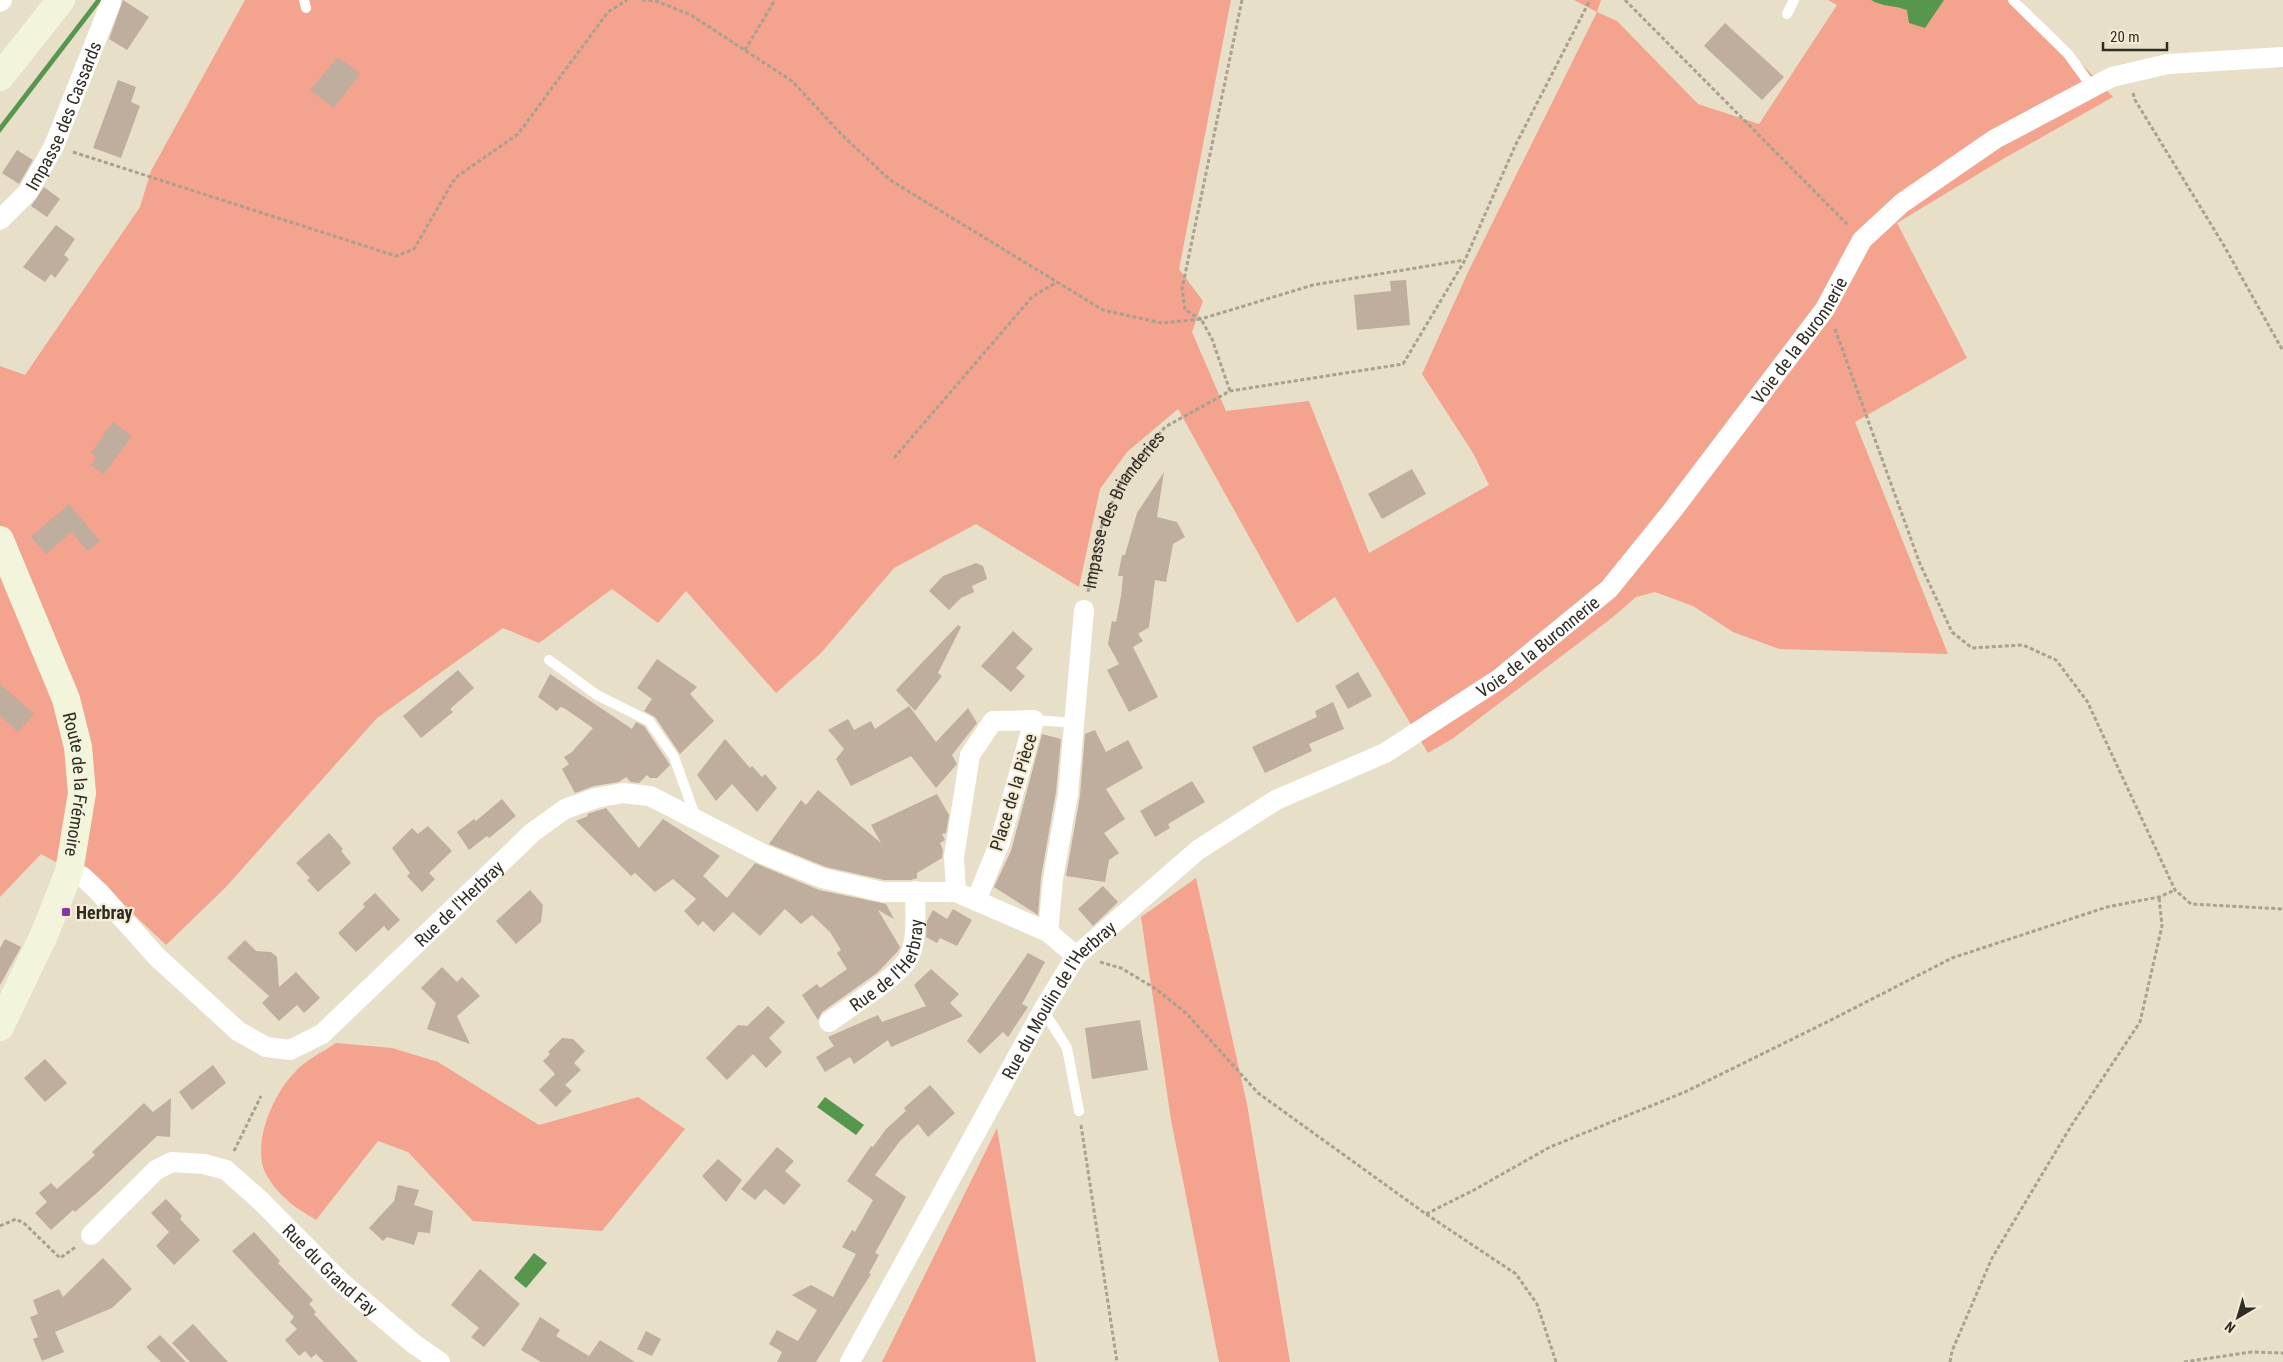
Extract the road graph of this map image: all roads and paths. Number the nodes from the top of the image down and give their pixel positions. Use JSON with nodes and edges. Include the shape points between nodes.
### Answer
{"nodes":[{"id":1,"x":61,"y":0,"type":"edge"},
{"id":2,"x":627,"y":0,"type":"edge"},
{"id":3,"x":642,"y":0,"type":"edge"},
{"id":4,"x":775,"y":0,"type":"edge"},
{"id":5,"x":1242,"y":0,"type":"edge"},
{"id":6,"x":1590,"y":0,"type":"edge"},
{"id":7,"x":1625,"y":0,"type":"edge"},
{"id":8,"x":1794,"y":0,"type":"edge"},
{"id":9,"x":2013,"y":0,"type":"edge"},
{"id":10,"x":111,"y":1,"type":"edge"},
{"id":11,"x":1787,"y":14,"type":"dead end"},
{"id":12,"x":745,"y":50,"type":"junction"},
{"id":13,"x":2283,"y":57,"type":"edge"},
{"id":14,"x":2129,"y":73,"type":"junction"},
{"id":15,"x":0,"y":77,"type":"edge"},
{"id":16,"x":2092,"y":87,"type":"junction"},
{"id":17,"x":54,"y":146,"type":"junction"},
{"id":18,"x":0,"y":220,"type":"edge"},
{"id":19,"x":1862,"y":240,"type":"junction"},
{"id":20,"x":1465,"y":260,"type":"junction"},
{"id":21,"x":1058,"y":282,"type":"junction"},
{"id":22,"x":1825,"y":309,"type":"junction"},
{"id":23,"x":1201,"y":319,"type":"junction"},
{"id":24,"x":2283,"y":351,"type":"edge"},
{"id":25,"x":1230,"y":391,"type":"junction"},
{"id":26,"x":894,"y":458,"type":"dead end"},
{"id":27,"x":0,"y":540,"type":"edge"},
{"id":28,"x":1084,"y":610,"type":"joint"},
{"id":29,"x":549,"y":660,"type":"dead end"},
{"id":30,"x":1034,"y":720,"type":"junction"},
{"id":31,"x":1075,"y":723,"type":"junction"},
{"id":32,"x":1385,"y":753,"type":"joint"},
{"id":33,"x":696,"y":818,"type":"junction"},
{"id":34,"x":69,"y":872,"type":"junction"},
{"id":35,"x":2175,"y":890,"type":"junction"},
{"id":36,"x":915,"y":892,"type":"junction"},
{"id":37,"x":956,"y":892,"type":"junction"},
{"id":38,"x":2159,"y":897,"type":"junction"},
{"id":39,"x":976,"y":901,"type":"junction"},
{"id":40,"x":2283,"y":909,"type":"edge"},
{"id":41,"x":1048,"y":932,"type":"junction"},
{"id":42,"x":1076,"y":956,"type":"junction"},
{"id":43,"x":1043,"y":1010,"type":"junction"},
{"id":44,"x":829,"y":1022,"type":"dead end"},
{"id":45,"x":0,"y":1026,"type":"edge"},
{"id":46,"x":261,"y":1096,"type":"dead end"},
{"id":47,"x":1079,"y":1111,"type":"joint"},
{"id":48,"x":226,"y":1170,"type":"junction"},
{"id":49,"x":1426,"y":1214,"type":"junction"},
{"id":50,"x":0,"y":1226,"type":"edge"},
{"id":51,"x":91,"y":1235,"type":"joint"},
{"id":52,"x":2283,"y":1353,"type":"edge"},
{"id":53,"x":440,"y":1362,"type":"edge"},
{"id":54,"x":850,"y":1362,"type":"edge"},
{"id":55,"x":1117,"y":1362,"type":"edge"},
{"id":56,"x":1556,"y":1362,"type":"edge"},
{"id":57,"x":1950,"y":1362,"type":"edge"},
{"id":58,"x":2184,"y":1362,"type":"edge"}],
"edges":[{"from":1,"to":15,"type":"street"},
{"from":2,"to":17,"type":"path","via":[[608,12],[518,134],[455,178],[414,249],[396,256]]},
{"from":3,"to":12,"type":"path","via":[[656,1],[692,15]]},
{"from":4,"to":12,"type":"path"},
{"from":5,"to":23,"type":"path","via":[[1182,289],[1185,310]]},
{"from":6,"to":20,"type":"path","via":[[1515,146]]},
{"from":7,"to":19,"type":"path"},
{"from":8,"to":11,"type":"lane"},
{"from":9,"to":16,"type":"lane","via":[[2068,54]]},
{"from":10,"to":17,"type":"street","name":"Impasse des Cassards"},
{"from":12,"to":21,"type":"path","via":[[792,81],[890,180]]},
{"from":13,"to":14,"type":"street","name":"Voie de la Buronnerie","via":[[2168,64]]},
{"from":14,"to":16,"type":"street","name":"Voie de la Buronnerie"},
{"from":14,"to":24,"type":"path","via":[[2135,100],[2223,244]]},
{"from":16,"to":19,"type":"street","name":"Voie de la Buronnerie","via":[[1995,139],[1902,203]]},
{"from":17,"to":18,"type":"street","name":"Impasse des Cassards","via":[[28,192]]},
{"from":19,"to":22,"type":"street","name":"Voie de la Buronnerie"},
{"from":20,"to":23,"type":"path","via":[[1313,285]]},
{"from":20,"to":25,"type":"path","name":"Impasse des Brianderies","via":[[1403,364]]},
{"from":21,"to":23,"type":"path","via":[[1103,310],[1162,323]]},
{"from":21,"to":26,"type":"path","via":[[1032,297]]},
{"from":22,"to":32,"type":"street","name":"Voie de la Buronnerie","via":[[1672,512],[1609,589],[1499,678]]},
{"from":22,"to":35,"type":"path","via":[[1839,338],[1920,564],[1952,632],[1972,648],[2024,645],[2056,660],[2088,701]]},
{"from":23,"to":25,"type":"path","via":[[1212,339]]},
{"from":25,"to":28,"type":"path","name":"Impasse des Brianderies","via":[[1166,427],[1123,478],[1100,532]]},
{"from":27,"to":34,"type":"street","name":"Route de la Frémoire","via":[[66,699],[78,747],[82,793]]},
{"from":28,"to":31,"type":"street","name":"Impasse des Brianderies"},
{"from":29,"to":33,"type":"lane","via":[[596,695],[649,721],[674,757]]},
{"from":30,"to":31,"type":"lane"},
{"from":30,"to":37,"type":"street","name":"Place de la Pièce","via":[[993,721],[970,755],[954,857]]},
{"from":30,"to":39,"type":"street","name":"Place de la Pièce","via":[[1000,842]]},
{"from":31,"to":41,"type":"street","name":"Impasse des Brianderies"},
{"from":32,"to":42,"type":"street","name":"Rue du Moulin de l'Herbray","via":[[1276,800],[1233,826],[1198,850]]},
{"from":33,"to":34,"type":"street","name":"Rue de l'Herbray","via":[[650,796],[623,793],[565,808],[533,832],[322,1034],[290,1050],[266,1047],[238,1031],[157,958],[82,876]]},
{"from":33,"to":36,"type":"street","name":"Rue de l'Herbray","via":[[763,854],[822,878],[883,892]]},
{"from":34,"to":45,"type":"street","name":"Route de la Frémoire","via":[[44,935]]},
{"from":35,"to":38,"type":"path"},
{"from":35,"to":40,"type":"path","via":[[2191,904]]},
{"from":36,"to":37,"type":"street","name":"Rue de l'Herbray"},
{"from":36,"to":44,"type":"street","name":"Rue de l'Herbray","via":[[914,933],[910,955],[902,968]]},
{"from":37,"to":39,"type":"street","name":"Rue de l'Herbray"},
{"from":38,"to":49,"type":"path","via":[[2106,907],[1952,958],[1685,1092],[1550,1147]]},
{"from":38,"to":57,"type":"path","via":[[2162,926],[2140,1022],[2071,1126],[1992,1258]]},
{"from":39,"to":41,"type":"street","name":"Rue de l'Herbray"},
{"from":41,"to":42,"type":"street","name":"Rue de l'Herbray"},
{"from":42,"to":43,"type":"street","name":"Rue du Moulin de l'Herbray"},
{"from":42,"to":49,"type":"path","via":[[1121,968],[1156,989],[1186,1013],[1258,1093]]},
{"from":43,"to":47,"type":"lane","via":[[1067,1048]]},
{"from":43,"to":54,"type":"street","name":"Rue du Moulin de l'Herbray"},
{"from":46,"to":48,"type":"path"},
{"from":47,"to":55,"type":"path"},
{"from":48,"to":51,"type":"street","via":[[204,1164],[172,1162],[156,1170]]},
{"from":48,"to":53,"type":"street","name":"Rue du Grand Fay","via":[[342,1283]]},
{"from":49,"to":56,"type":"path","via":[[1516,1274],[1538,1304]]},
{"from":50,"to":51,"type":"path","via":[[16,1219],[60,1258]]},
{"from":52,"to":58,"type":"path","via":[[2251,1352]]}]}
